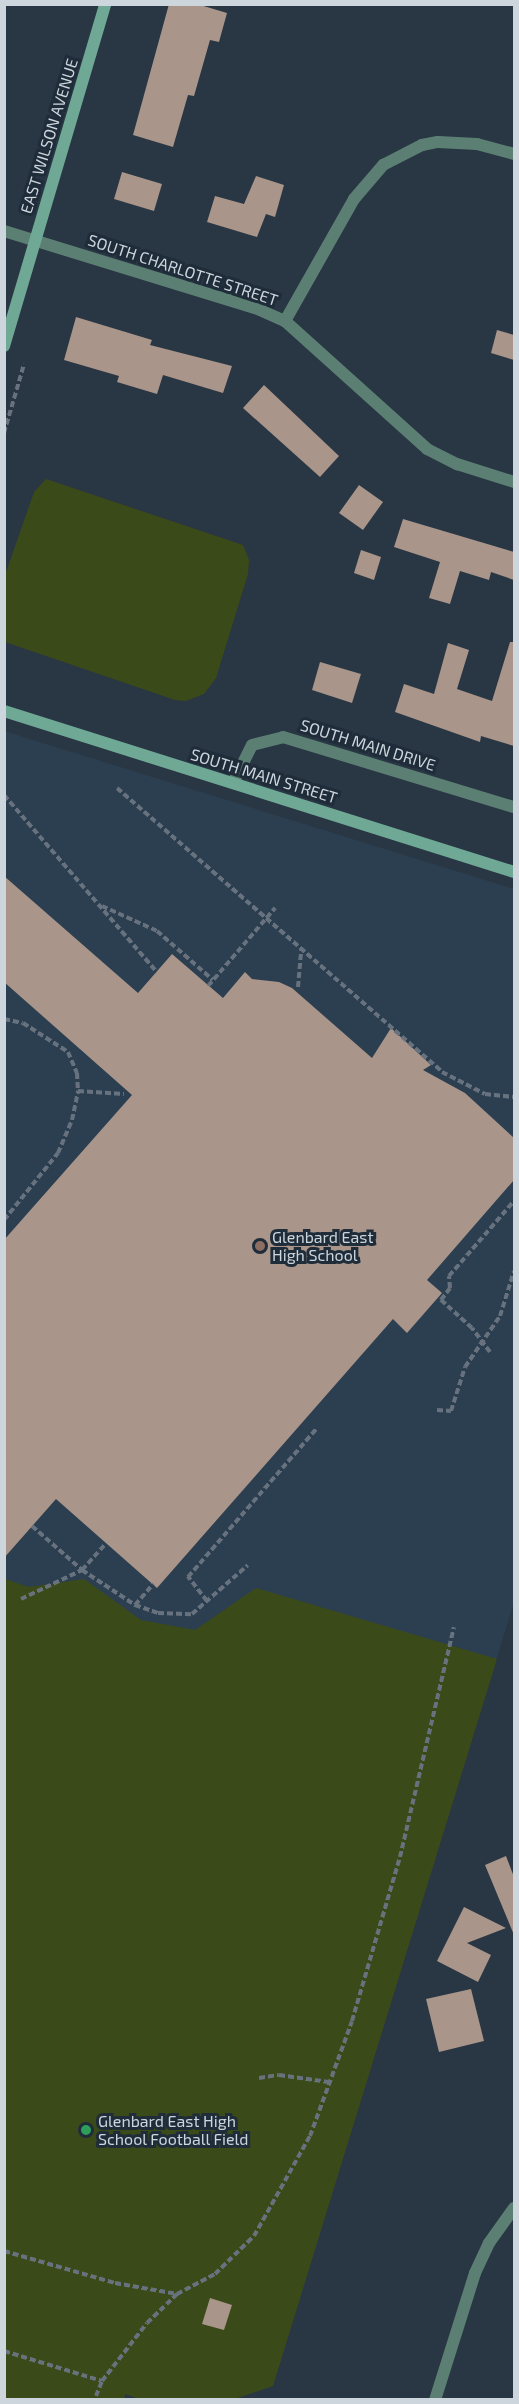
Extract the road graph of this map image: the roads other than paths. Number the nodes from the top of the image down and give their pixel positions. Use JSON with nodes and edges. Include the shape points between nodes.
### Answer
{"nodes":[{"id":1,"x":105,"y":4,"type":"edge"},
{"id":2,"x":514,"y":154,"type":"edge"},
{"id":3,"x":4,"y":231,"type":"edge"},
{"id":4,"x":35,"y":241,"type":"junction"},
{"id":5,"x":285,"y":321,"type":"junction"},
{"id":6,"x":4,"y":346,"type":"edge"},
{"id":7,"x":514,"y":482,"type":"edge"},
{"id":8,"x":4,"y":711,"type":"edge"},
{"id":9,"x":233,"y":783,"type":"junction"},
{"id":10,"x":514,"y":807,"type":"edge"},
{"id":11,"x":514,"y":872,"type":"edge"},
{"id":12,"x":514,"y":2208,"type":"edge"},
{"id":13,"x":435,"y":2400,"type":"edge"}],
"edges":[{"from":1,"to":4,"type":"main road","name":"EAST WILSON AVENUE"},
{"from":2,"to":5,"type":"street","via":[[477,144],[438,142],[422,145],[383,165],[354,199]]},
{"from":3,"to":4,"type":"street","name":"SOUTH CHARLOTTE STREET"},
{"from":4,"to":5,"type":"street","name":"SOUTH CHARLOTTE STREET"},
{"from":4,"to":6,"type":"main road","name":"EAST WILSON AVENUE"},
{"from":5,"to":7,"type":"street","name":"SOUTH CHARLOTTE STREET","via":[[428,449],[457,464]]},
{"from":8,"to":9,"type":"main road","name":"SOUTH MAIN STREET"},
{"from":9,"to":10,"type":"street","name":"SOUTH MAIN DRIVE","via":[[252,745],[283,737]]},
{"from":9,"to":11,"type":"main road","name":"SOUTH MAIN STREET"},
{"from":12,"to":13,"type":"street","via":[[475,2273]]}]}
